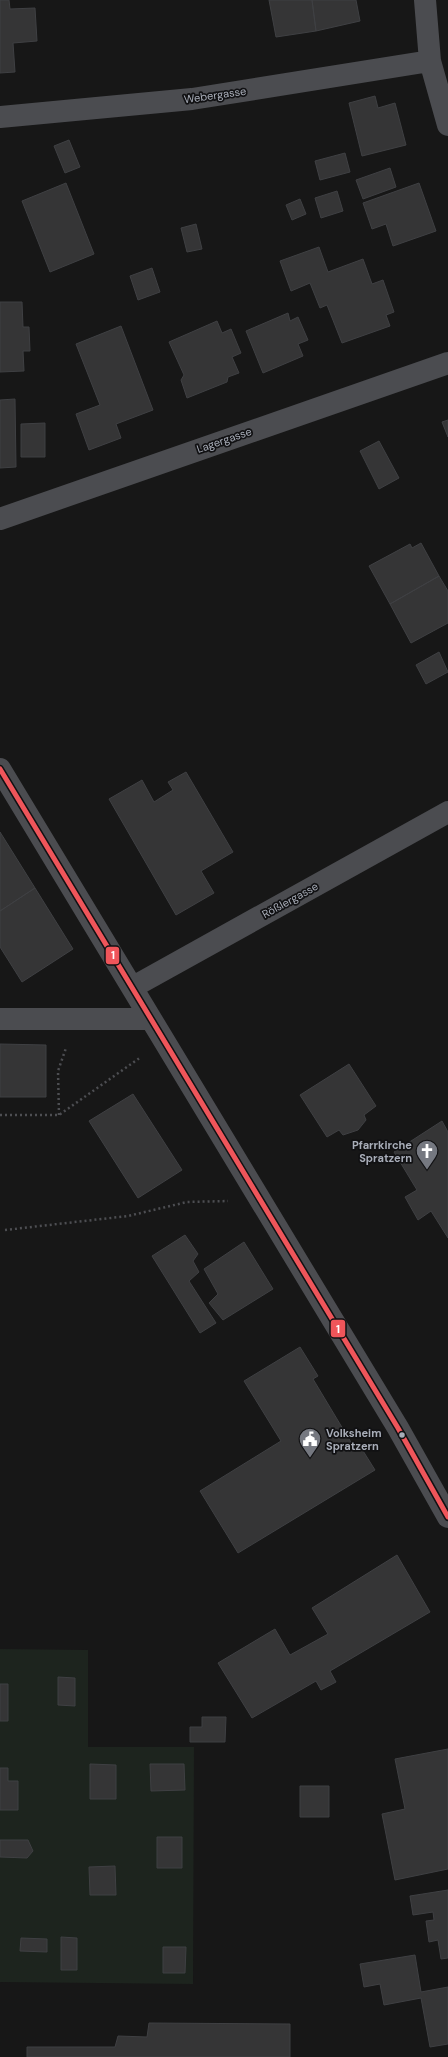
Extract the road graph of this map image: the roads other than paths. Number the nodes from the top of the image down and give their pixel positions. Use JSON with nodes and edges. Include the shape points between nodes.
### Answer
{"nodes":[{"id":1,"x":425,"y":0,"type":"edge"},
{"id":2,"x":430,"y":61,"type":"junction"},
{"id":3,"x":0,"y":117,"type":"edge"},
{"id":4,"x":448,"y":125,"type":"edge"},
{"id":5,"x":448,"y":363,"type":"edge"},
{"id":6,"x":0,"y":519,"type":"edge"},
{"id":7,"x":0,"y":769,"type":"edge"},
{"id":8,"x":448,"y":812,"type":"edge"},
{"id":9,"x":133,"y":987,"type":"junction"},
{"id":10,"x":0,"y":1019,"type":"edge"},
{"id":11,"x":151,"y":1019,"type":"junction"},
{"id":12,"x":448,"y":1517,"type":"edge"}],
"edges":[{"from":1,"to":2,"type":"street"},
{"from":2,"to":3,"type":"street","name":"Webergasse","via":[[192,99]]},
{"from":2,"to":4,"type":"street"},
{"from":5,"to":6,"type":"street","name":"Lagergasse"},
{"from":7,"to":9,"type":"street"},
{"from":8,"to":9,"type":"street","name":"Rößlergasse"},
{"from":9,"to":11,"type":"street"},
{"from":10,"to":11,"type":"street"},
{"from":11,"to":12,"type":"street","via":[[398,1428]]}]}
